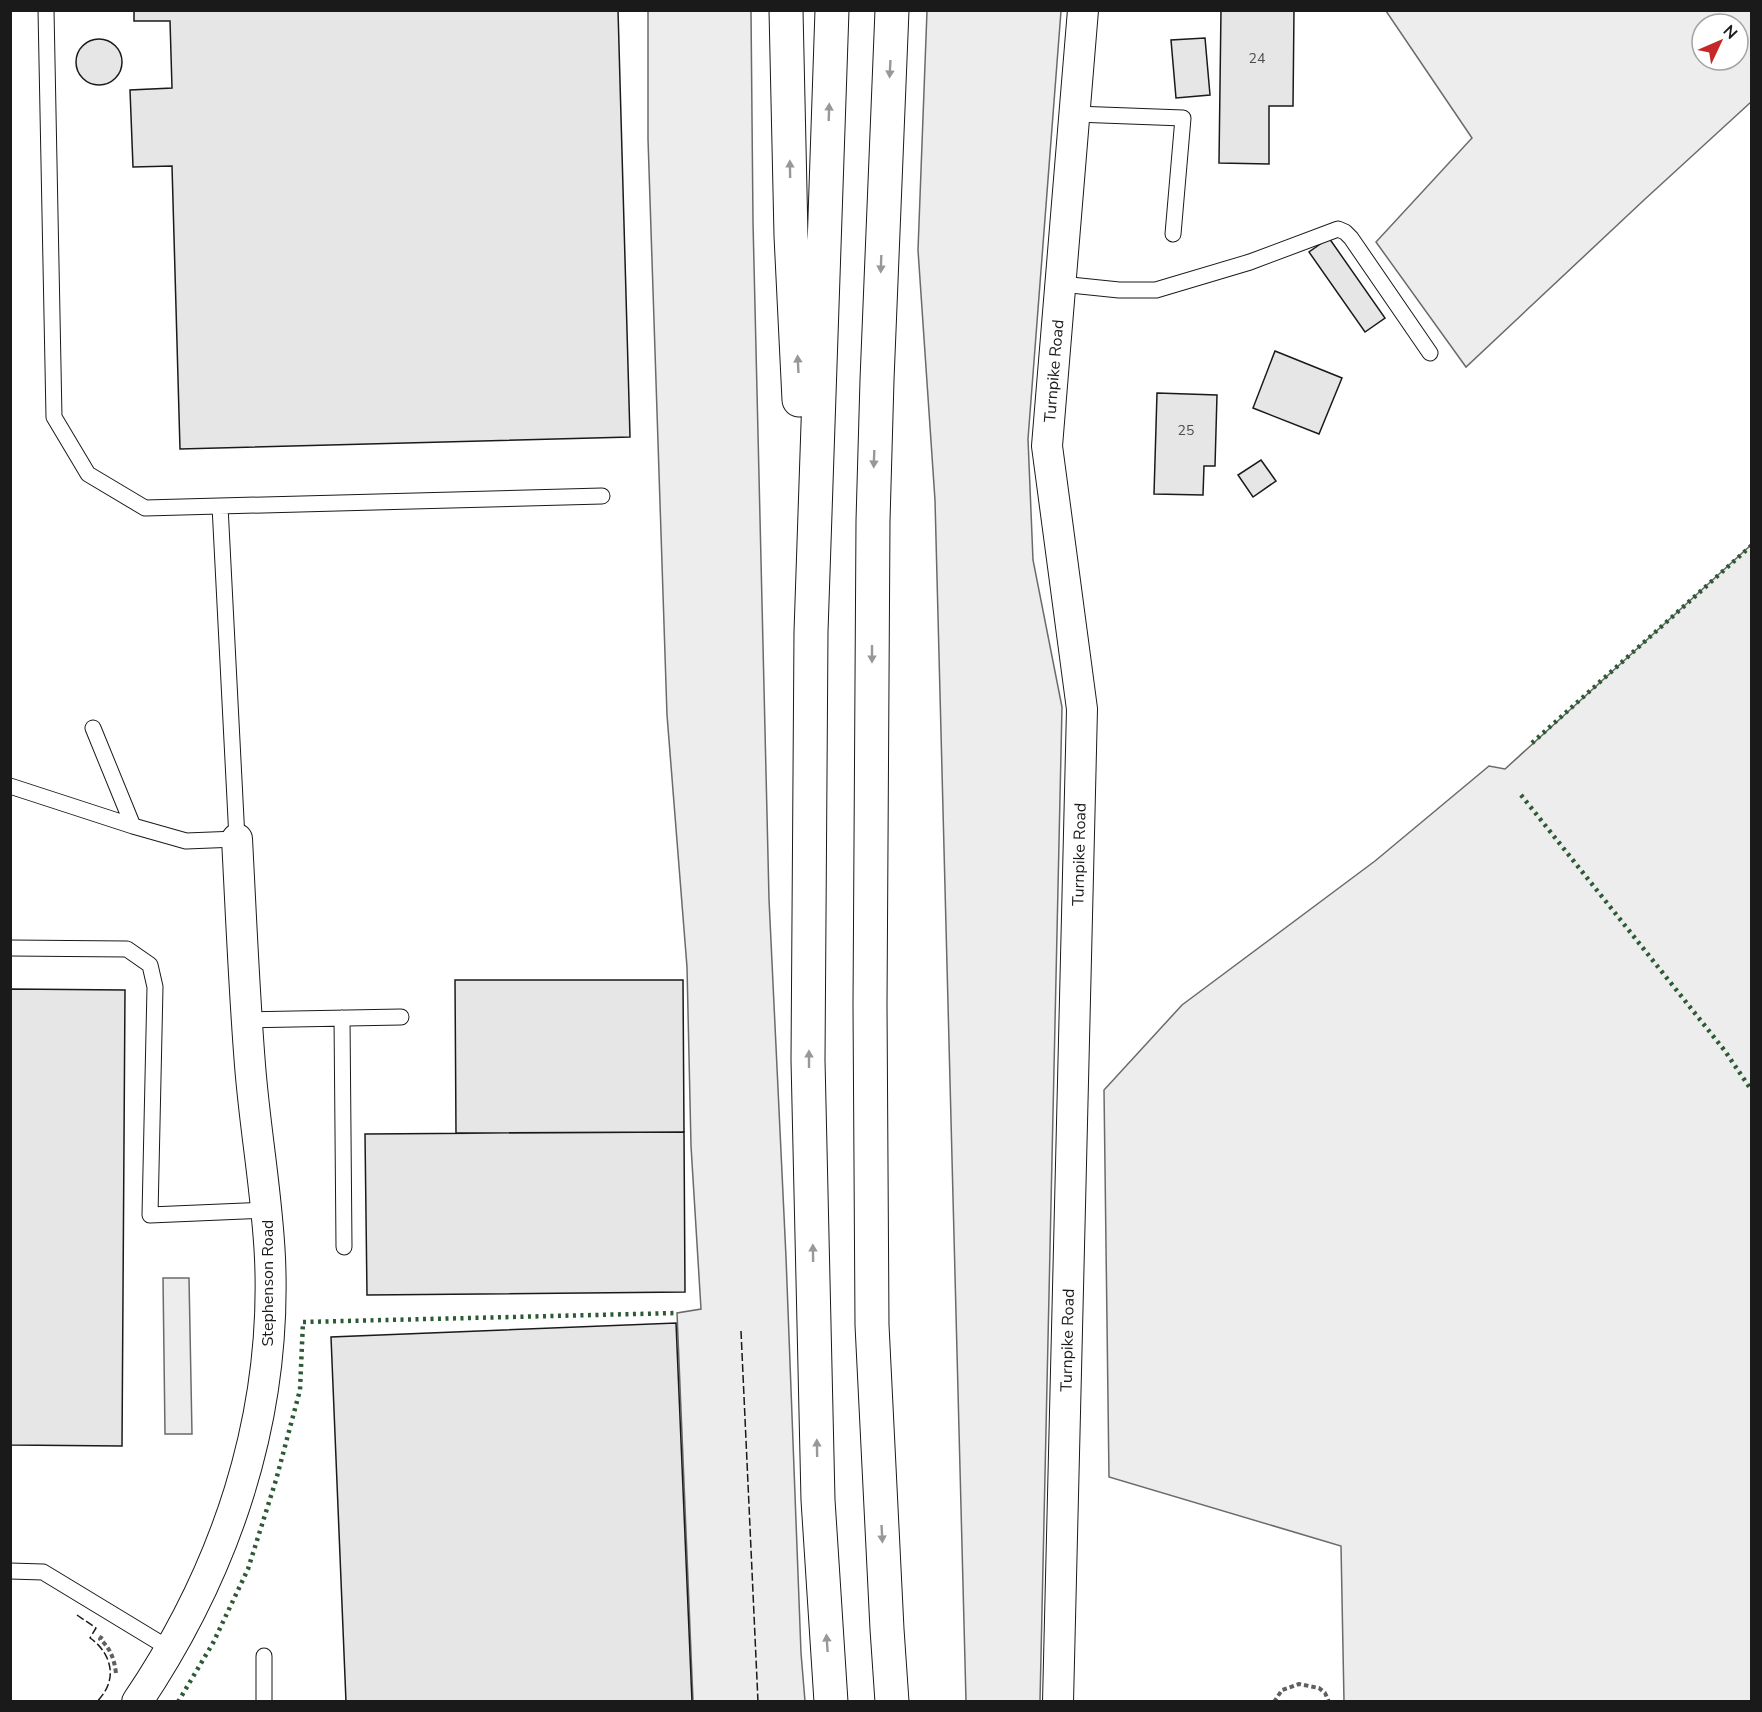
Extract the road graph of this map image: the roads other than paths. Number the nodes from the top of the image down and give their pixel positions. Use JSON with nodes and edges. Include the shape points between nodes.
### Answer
{"nodes":[{"id":1,"x":46,"y":10,"type":"edge"},
{"id":2,"x":786,"y":10,"type":"edge"},
{"id":3,"x":832,"y":10,"type":"edge"},
{"id":4,"x":892,"y":10,"type":"edge"},
{"id":5,"x":1083,"y":10,"type":"edge"},
{"id":6,"x":1075,"y":114,"type":"junction"},
{"id":7,"x":1173,"y":234,"type":"dead end"},
{"id":8,"x":1060,"y":284,"type":"junction"},
{"id":9,"x":1430,"y":353,"type":"dead end"},
{"id":10,"x":602,"y":496,"type":"dead end"},
{"id":11,"x":220,"y":506,"type":"junction"},
{"id":12,"x":811,"y":632,"type":"junction"},
{"id":13,"x":93,"y":728,"type":"dead end"},
{"id":14,"x":10,"y":786,"type":"edge"},
{"id":15,"x":133,"y":826,"type":"junction"},
{"id":16,"x":237,"y":839,"type":"junction"},
{"id":17,"x":10,"y":948,"type":"edge"},
{"id":18,"x":400,"y":1017,"type":"dead end"},
{"id":19,"x":342,"y":1018,"type":"junction"},
{"id":20,"x":247,"y":1020,"type":"junction"},
{"id":21,"x":267,"y":1210,"type":"junction"},
{"id":22,"x":344,"y":1247,"type":"dead end"},
{"id":23,"x":10,"y":1571,"type":"edge"},
{"id":24,"x":170,"y":1649,"type":"junction"},
{"id":25,"x":264,"y":1656,"type":"dead end"},
{"id":26,"x":137,"y":1701,"type":"edge"},
{"id":27,"x":264,"y":1701,"type":"edge"},
{"id":28,"x":831,"y":1701,"type":"edge"},
{"id":29,"x":892,"y":1701,"type":"edge"},
{"id":30,"x":1058,"y":1701,"type":"edge"}],
"edges":[{"from":1,"to":11,"type":"lane","via":[[54,417],[88,474],[145,508]]},
{"from":12,"to":2,"type":"highway","one_way":true,"via":[[791,236]]},
{"from":12,"to":3,"type":"highway","one_way":true},
{"from":4,"to":29,"type":"highway","one_way":true,"via":[[873,521],[870,1005],[872,1325]]},
{"from":5,"to":6,"type":"street","name":"Turnpike Road"},
{"from":6,"to":7,"type":"lane","via":[[1183,118]]},
{"from":6,"to":8,"type":"street","name":"Turnpike Road"},
{"from":8,"to":9,"type":"lane","via":[[1156,290],[1250,262],[1338,229],[1351,237]]},
{"from":8,"to":30,"type":"street","name":"Turnpike Road","via":[[1047,446],[1082,709]]},
{"from":10,"to":11,"type":"lane"},
{"from":11,"to":16,"type":"lane"},
{"from":28,"to":12,"type":"highway","one_way":true,"via":[[818,1500],[808,1060]]},
{"from":13,"to":15,"type":"lane"},
{"from":14,"to":15,"type":"lane"},
{"from":15,"to":16,"type":"lane","via":[[186,841]]},
{"from":16,"to":20,"type":"street","name":"Stephenson Road"},
{"from":17,"to":21,"type":"lane","via":[[127,949],[150,965],[155,987],[150,1215]]},
{"from":18,"to":19,"type":"lane"},
{"from":19,"to":20,"type":"lane"},
{"from":19,"to":22,"type":"lane"},
{"from":20,"to":21,"type":"street","name":"Stephenson Road"},
{"from":21,"to":24,"type":"street","name":"Stephenson Road","via":[[270,1324],[254,1438],[231,1519]]},
{"from":23,"to":24,"type":"lane","via":[[43,1572]]},
{"from":24,"to":26,"type":"street","name":"Stephenson Road"},
{"from":25,"to":27,"type":"lane"}]}
